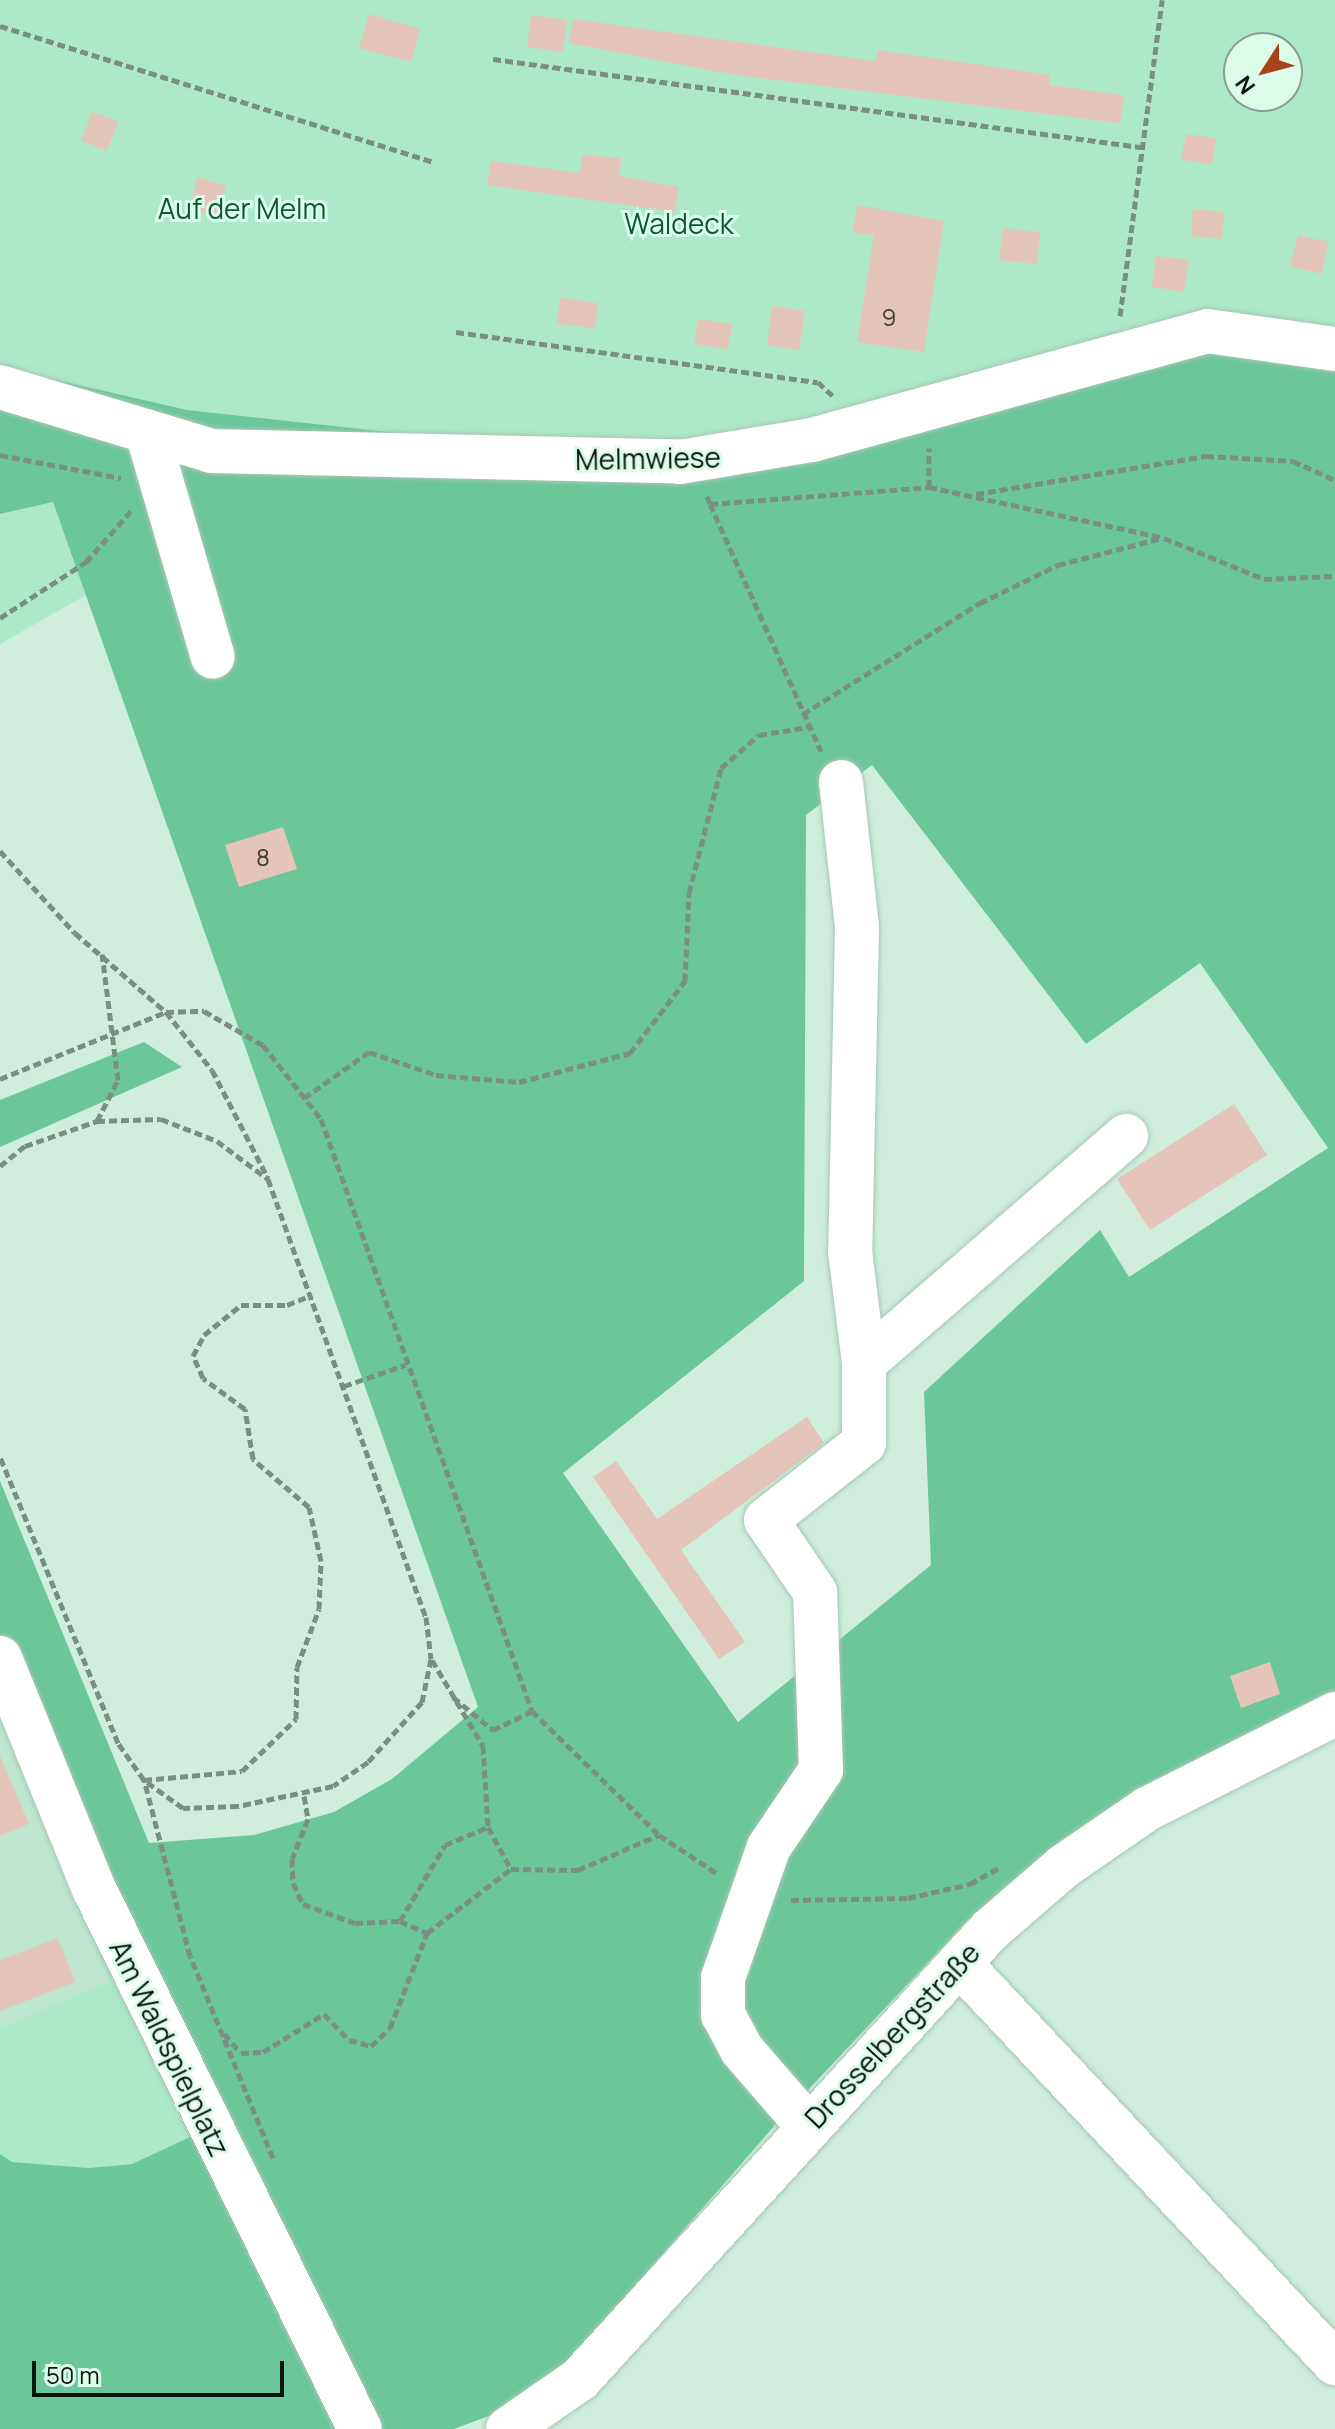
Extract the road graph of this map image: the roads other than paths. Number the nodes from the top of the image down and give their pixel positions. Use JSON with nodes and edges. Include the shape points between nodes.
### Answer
{"nodes":[{"id":1,"x":1335,"y":349,"type":"edge"},
{"id":2,"x":0,"y":387,"type":"edge"},
{"id":3,"x":147,"y":432,"type":"junction"},
{"id":4,"x":213,"y":657,"type":"dead end"},
{"id":5,"x":841,"y":782,"type":"dead end"},
{"id":6,"x":1126,"y":1136,"type":"dead end"},
{"id":7,"x":864,"y":1363,"type":"junction"},
{"id":8,"x":0,"y":1658,"type":"edge"},
{"id":9,"x":1335,"y":1714,"type":"edge"},
{"id":10,"x":960,"y":1964,"type":"junction"},
{"id":11,"x":807,"y":2125,"type":"junction"},
{"id":12,"x":1335,"y":2363,"type":"edge"},
{"id":13,"x":360,"y":2429,"type":"edge"},
{"id":14,"x":508,"y":2429,"type":"edge"}],
"edges":[{"from":1,"to":3,"type":"street","name":"Melmwiese","via":[[1207,331],[812,440],[699,477],[212,451]]},
{"from":2,"to":3,"type":"street","name":"Melmwiese"},
{"from":3,"to":4,"type":"street"},
{"from":5,"to":7,"type":"street","via":[[857,928],[850,1251]]},
{"from":6,"to":7,"type":"street"},
{"from":7,"to":11,"type":"street","via":[[864,1443],[766,1520],[815,1592],[825,1721],[821,1770],[769,1847],[723,1978],[723,2015],[742,2050]]},
{"from":8,"to":13,"type":"street","name":"Am Waldspielplatz","via":[[94,1889]]},
{"from":9,"to":10,"type":"street","name":"Drosselbergstraße","via":[[1147,1809],[1064,1866]]},
{"from":10,"to":11,"type":"street","name":"Drosselbergstraße"},
{"from":10,"to":12,"type":"street"},
{"from":11,"to":14,"type":"street","name":"Drosselbergstraße","via":[[580,2379]]}]}
